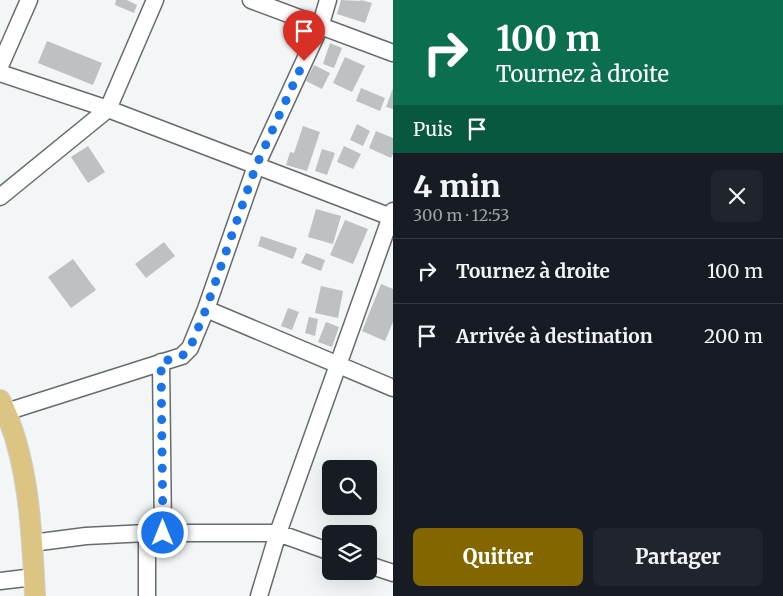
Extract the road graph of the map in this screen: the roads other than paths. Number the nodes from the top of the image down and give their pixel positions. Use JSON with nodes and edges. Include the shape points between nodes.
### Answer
{"nodes":[{"id":1,"x":29,"y":0,"type":"edge"},
{"id":2,"x":155,"y":0,"type":"edge"},
{"id":3,"x":251,"y":0,"type":"edge"},
{"id":4,"x":328,"y":0,"type":"edge"},
{"id":5,"x":320,"y":26,"type":"junction"},
{"id":6,"x":393,"y":52,"type":"edge"},
{"id":7,"x":0,"y":66,"type":"edge"},
{"id":8,"x":0,"y":73,"type":"edge"},
{"id":9,"x":108,"y":109,"type":"junction"},
{"id":10,"x":256,"y":166,"type":"junction"},
{"id":11,"x":0,"y":197,"type":"edge"},
{"id":12,"x":391,"y":222,"type":"edge"},
{"id":13,"x":206,"y":309,"type":"junction"},
{"id":14,"x":161,"y":362,"type":"junction"},
{"id":15,"x":339,"y":365,"type":"junction"},
{"id":16,"x":393,"y":388,"type":"edge"},
{"id":17,"x":3,"y":406,"type":"edge"},
{"id":18,"x":155,"y":533,"type":"junction"},
{"id":19,"x":278,"y":533,"type":"junction"},
{"id":20,"x":32,"y":543,"type":"junction"},
{"id":21,"x":322,"y":549,"type":"edge"},
{"id":22,"x":377,"y":568,"type":"edge"},
{"id":23,"x":393,"y":573,"type":"edge"},
{"id":24,"x":0,"y":581,"type":"edge"},
{"id":25,"x":34,"y":586,"type":"edge"},
{"id":26,"x":147,"y":596,"type":"edge"},
{"id":27,"x":259,"y":596,"type":"edge"}],
"edges":[{"from":1,"to":7,"type":"street"},
{"from":2,"to":9,"type":"street"},
{"from":3,"to":5,"type":"street"},
{"from":4,"to":5,"type":"street"},
{"from":5,"to":6,"type":"street"},
{"from":5,"to":10,"type":"street"},
{"from":8,"to":9,"type":"street"},
{"from":9,"to":10,"type":"street"},
{"from":9,"to":11,"type":"street"},
{"from":10,"to":12,"type":"street"},
{"from":10,"to":13,"type":"street"},
{"from":12,"to":15,"type":"street"},
{"from":13,"to":14,"type":"street","via":[[190,348],[182,356]]},
{"from":13,"to":15,"type":"street"},
{"from":14,"to":17,"type":"street"},
{"from":14,"to":18,"type":"street"},
{"from":15,"to":16,"type":"street"},
{"from":15,"to":19,"type":"street"},
{"from":17,"to":20,"type":"main road","via":[[23,467]]},
{"from":18,"to":19,"type":"street"},
{"from":18,"to":20,"type":"street","via":[[86,536]]},
{"from":18,"to":26,"type":"street"},
{"from":19,"to":21,"type":"street"},
{"from":19,"to":27,"type":"street"},
{"from":20,"to":25,"type":"main road"},
{"from":22,"to":23,"type":"street"},
{"from":24,"to":25,"type":"street"}]}
